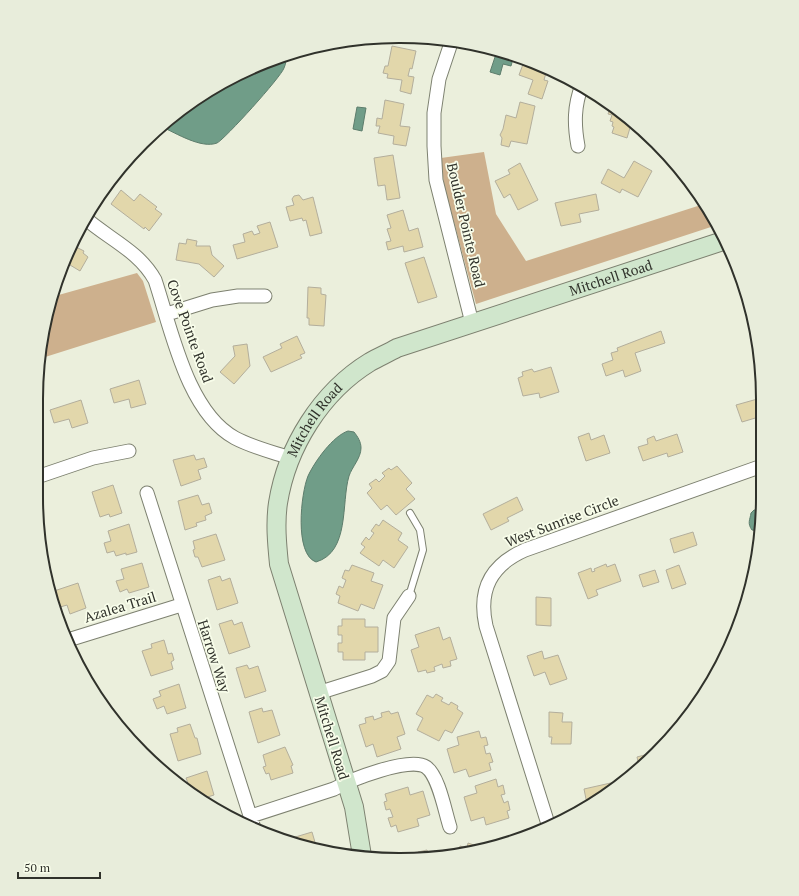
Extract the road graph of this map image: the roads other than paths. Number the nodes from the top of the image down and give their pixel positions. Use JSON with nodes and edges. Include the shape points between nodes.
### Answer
{"nodes":[{"id":1,"x":450,"y":47,"type":"edge"},
{"id":2,"x":580,"y":92,"type":"edge"},
{"id":3,"x":578,"y":146,"type":"dead end"},
{"id":4,"x":90,"y":222,"type":"edge"},
{"id":5,"x":719,"y":242,"type":"edge"},
{"id":6,"x":265,"y":296,"type":"dead end"},
{"id":7,"x":167,"y":314,"type":"junction"},
{"id":8,"x":472,"y":323,"type":"junction"},
{"id":9,"x":129,"y":451,"type":"dead end"},
{"id":10,"x":290,"y":458,"type":"junction"},
{"id":11,"x":756,"y":468,"type":"edge"},
{"id":12,"x":43,"y":475,"type":"edge"},
{"id":13,"x":147,"y":493,"type":"dead end"},
{"id":14,"x":410,"y":513,"type":"dead end"},
{"id":15,"x":409,"y":596,"type":"joint"},
{"id":16,"x":181,"y":605,"type":"junction"},
{"id":17,"x":73,"y":639,"type":"edge"},
{"id":18,"x":318,"y":693,"type":"junction"},
{"id":19,"x":346,"y":783,"type":"junction"},
{"id":20,"x":253,"y":821,"type":"edge"},
{"id":21,"x":547,"y":821,"type":"edge"},
{"id":22,"x":253,"y":822,"type":"edge"},
{"id":23,"x":450,"y":827,"type":"dead end"},
{"id":24,"x":361,"y":851,"type":"edge"}],
"edges":[{"from":1,"to":8,"type":"street","name":"Boulder Pointe Road","via":[[439,79],[434,113],[436,180]]},
{"from":2,"to":3,"type":"street","via":[[575,107],[574,127]]},
{"from":4,"to":7,"type":"street","name":"Cove Pointe Road","via":[[147,266]]},
{"from":5,"to":8,"type":"main road","name":"Mitchell Road"},
{"from":6,"to":7,"type":"street","via":[[238,296],[212,300]]},
{"from":7,"to":10,"type":"street","name":"Cove Pointe Road","via":[[189,384],[210,416],[236,438]]},
{"from":8,"to":10,"type":"main road","name":"Mitchell Road","via":[[397,348],[370,362],[332,394],[312,417]]},
{"from":9,"to":12,"type":"street","via":[[93,458]]},
{"from":10,"to":18,"type":"main road","name":"Mitchell Road","via":[[278,504],[279,564]]},
{"from":11,"to":21,"type":"street","name":"West Sunrise Circle","via":[[525,550],[498,566],[490,579],[483,610],[486,626]]},
{"from":13,"to":16,"type":"street","name":"Harrow Way"},
{"from":14,"to":15,"type":"lane","via":[[420,530],[423,550]]},
{"from":15,"to":18,"type":"street","via":[[394,618],[388,661],[382,671]]},
{"from":16,"to":17,"type":"street","name":"Azalea Trail"},
{"from":16,"to":20,"type":"street","name":"Harrow Way"},
{"from":18,"to":19,"type":"main road","name":"Mitchell Road"},
{"from":19,"to":22,"type":"street"},
{"from":19,"to":23,"type":"street","via":[[403,765],[425,766],[435,779]]},
{"from":19,"to":24,"type":"main road","name":"Mitchell Road","via":[[354,807]]}]}
